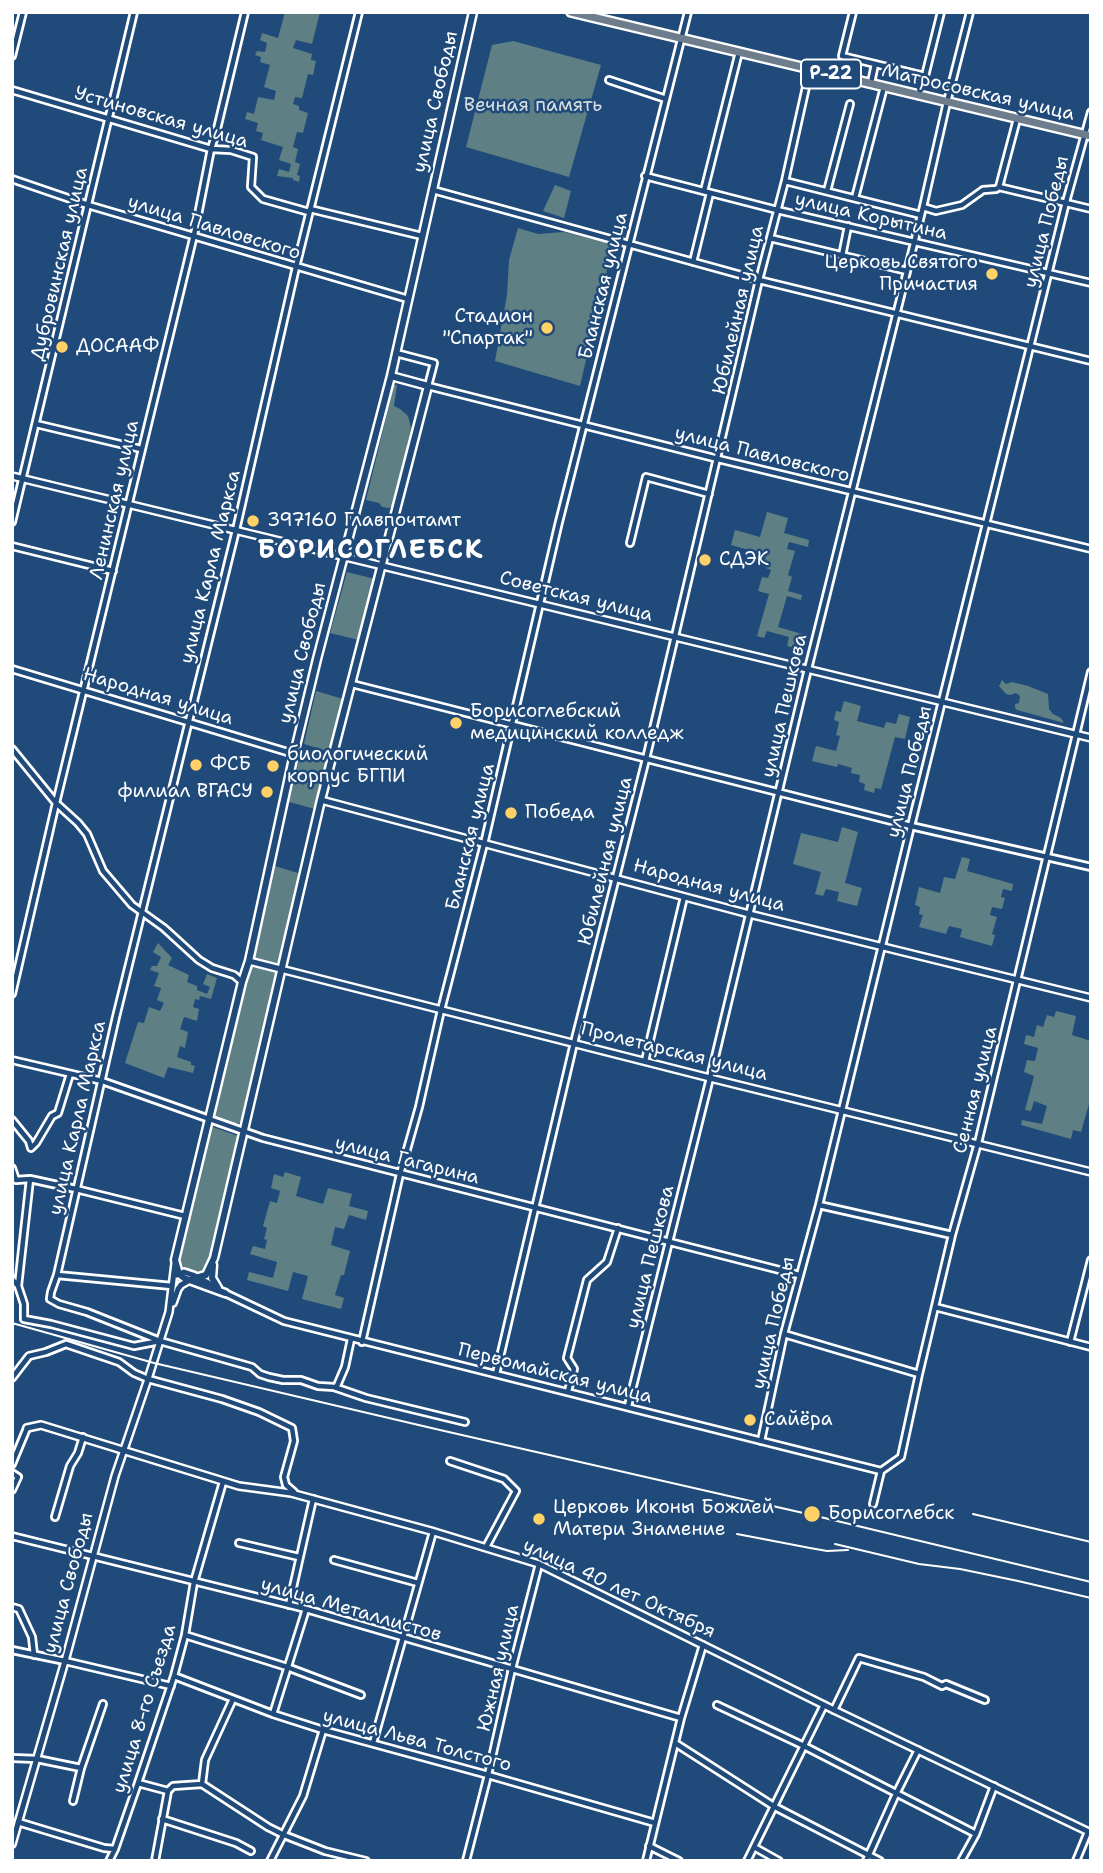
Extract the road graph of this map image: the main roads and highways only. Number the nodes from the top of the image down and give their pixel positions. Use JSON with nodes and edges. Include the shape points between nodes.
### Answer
{"nodes":[{"id":1,"x":473,"y":12,"type":"edge"},
{"id":2,"x":571,"y":12,"type":"edge"},
{"id":3,"x":1088,"y":135,"type":"edge"},
{"id":4,"x":391,"y":376,"type":"junction"},
{"id":5,"x":214,"y":1258,"type":"junction"},
{"id":6,"x":190,"y":1280,"type":"junction"}],
"edges":[{"from":1,"to":4,"type":"main road","name":"улица Свободы"},
{"from":2,"to":3,"type":"highway","name":"Матросовская улица","number":"Р-22"},
{"from":4,"to":5,"type":"main road","via":[[428,386],[321,800]]},
{"from":4,"to":6,"type":"main road","name":"улица Свободы","via":[[294,754],[175,1260],[175,1280]]},
{"from":5,"to":6,"type":"main road","via":[[209,1271]]},
{"from":5,"to":6,"type":"main road","via":[[212,1278],[222,1291]]}]}
